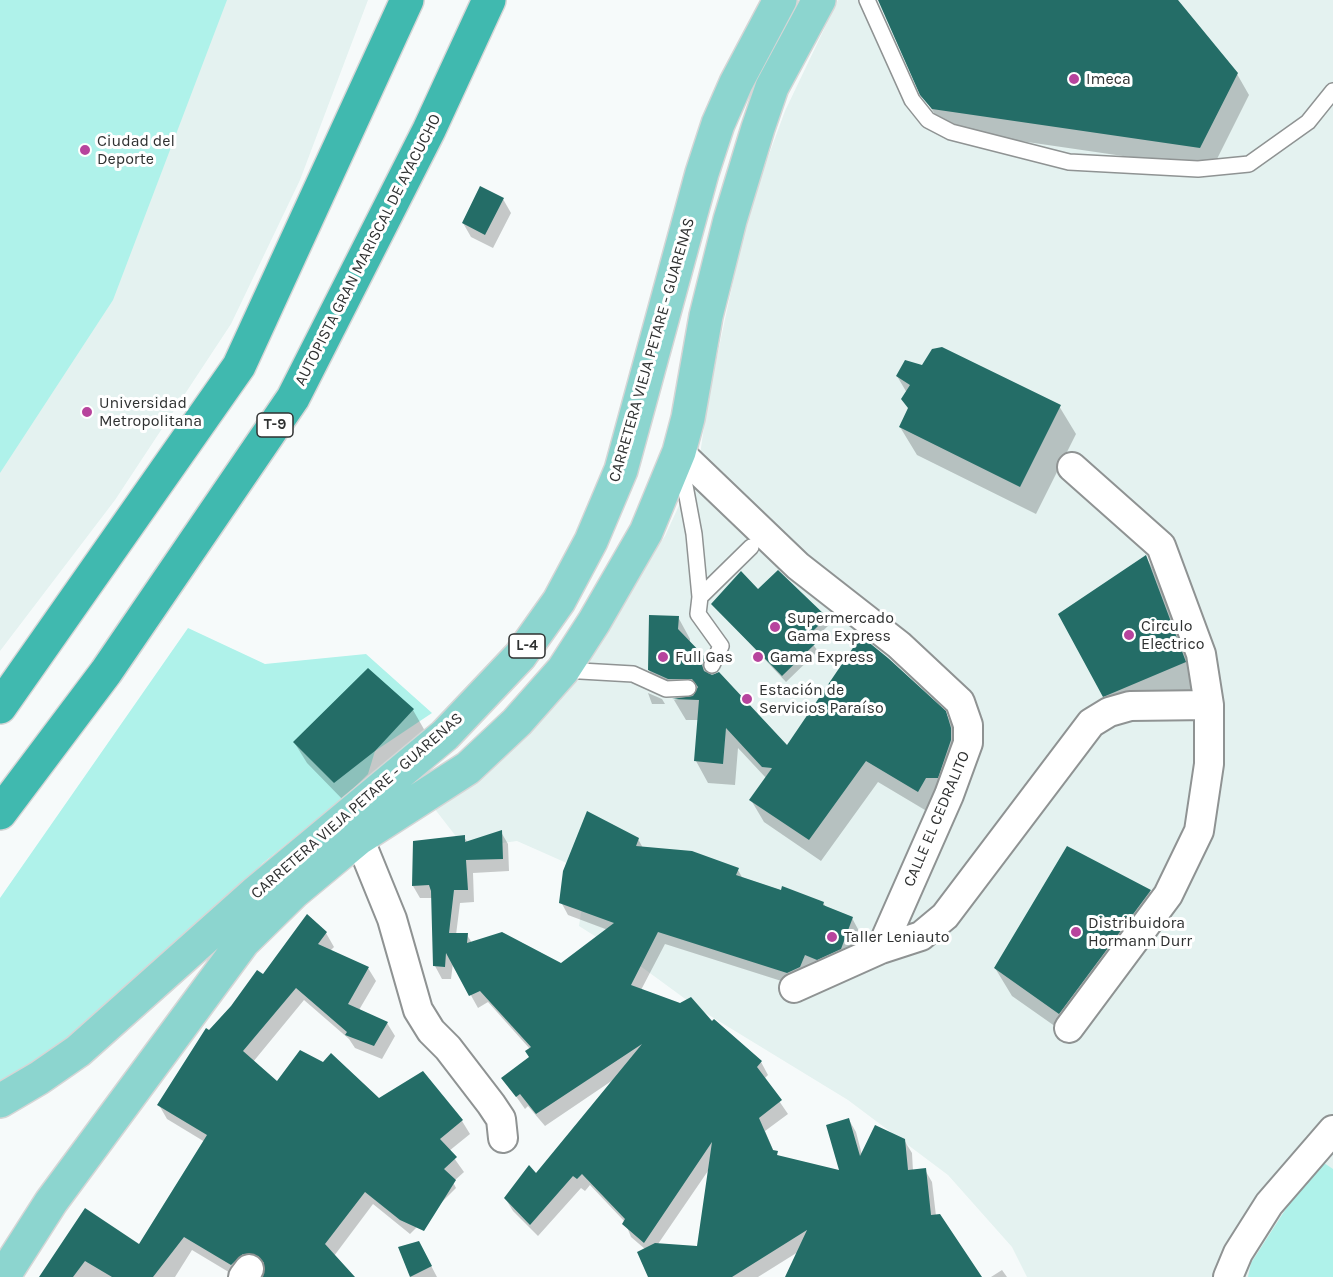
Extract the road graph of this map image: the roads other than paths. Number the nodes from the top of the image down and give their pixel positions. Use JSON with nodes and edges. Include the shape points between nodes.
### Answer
{"nodes":[{"id":1,"x":407,"y":0,"type":"edge"},
{"id":2,"x":489,"y":0,"type":"edge"},
{"id":3,"x":780,"y":0,"type":"edge"},
{"id":4,"x":819,"y":0,"type":"edge"},
{"id":5,"x":867,"y":0,"type":"edge"},
{"id":6,"x":1333,"y":91,"type":"edge"},
{"id":7,"x":679,"y":452,"type":"junction"},
{"id":8,"x":1072,"y":467,"type":"dead end"},
{"id":9,"x":751,"y":547,"type":"dead end"},
{"id":10,"x":700,"y":597,"type":"junction"},
{"id":11,"x":712,"y":665,"type":"dead end"},
{"id":12,"x":563,"y":670,"type":"junction"},
{"id":13,"x":688,"y":688,"type":"dead end"},
{"id":14,"x":1209,"y":705,"type":"junction"},
{"id":15,"x":0,"y":707,"type":"edge"},
{"id":16,"x":0,"y":813,"type":"edge"},
{"id":17,"x":359,"y":838,"type":"junction"},
{"id":18,"x":881,"y":950,"type":"junction"},
{"id":19,"x":794,"y":988,"type":"dead end"},
{"id":20,"x":1069,"y":1028,"type":"dead end"},
{"id":21,"x":0,"y":1101,"type":"edge"},
{"id":22,"x":1333,"y":1130,"type":"edge"},
{"id":23,"x":503,"y":1138,"type":"dead end"},
{"id":24,"x":3,"y":1277,"type":"edge"},
{"id":25,"x":1228,"y":1277,"type":"edge"}],
"edges":[{"from":1,"to":15,"type":"highway","via":[[239,366]]},
{"from":2,"to":16,"type":"highway","name":"AUTOPISTA GRAN MARISCAL DE AYACUCHO","number":"T-9","via":[[429,130],[293,398],[106,672]]},
{"from":3,"to":21,"type":"main road","name":"CARRETERA VIEJA PETARE - GUARENAS","number":"L-4","via":[[718,124],[621,470],[591,541],[559,601],[519,656],[445,735],[278,873],[78,1051]]},
{"from":4,"to":7,"type":"main road","number":"L-4","via":[[772,87],[758,128],[706,316]]},
{"from":5,"to":6,"type":"lane","via":[[912,100],[928,120],[951,132],[1069,162],[1198,169],[1249,164],[1308,122]]},
{"from":7,"to":10,"type":"lane","via":[[694,534]]},
{"from":7,"to":12,"type":"main road","number":"L-4","via":[[646,532]]},
{"from":7,"to":18,"type":"street","name":"CALLE EL CEDRALITO","via":[[798,566],[898,645],[960,702],[968,725],[968,743],[950,795]]},
{"from":8,"to":14,"type":"street","via":[[1161,546],[1201,654]]},
{"from":9,"to":10,"type":"lane"},
{"from":10,"to":11,"type":"lane","via":[[698,614],[721,646]]},
{"from":12,"to":13,"type":"lane","via":[[633,674],[666,689]]},
{"from":12,"to":17,"type":"main road","name":"CARRETERA VIEJA PETARE - GUARENAS","number":"L-4","via":[[517,722],[468,768]]},
{"from":14,"to":18,"type":"street","via":[[1131,706],[1109,712],[1091,723],[945,916],[921,936]]},
{"from":14,"to":20,"type":"street","via":[[1209,764],[1199,831],[1168,895]]},
{"from":17,"to":23,"type":"street","via":[[392,919],[418,1010],[501,1119]]},
{"from":17,"to":24,"type":"main road","name":"CARRETERA VIEJA PETARE - GUARENAS","number":"L-4","via":[[294,892],[243,942],[51,1202]]},
{"from":18,"to":19,"type":"street"},
{"from":22,"to":25,"type":"street","via":[[1269,1204],[1238,1253]]}]}
